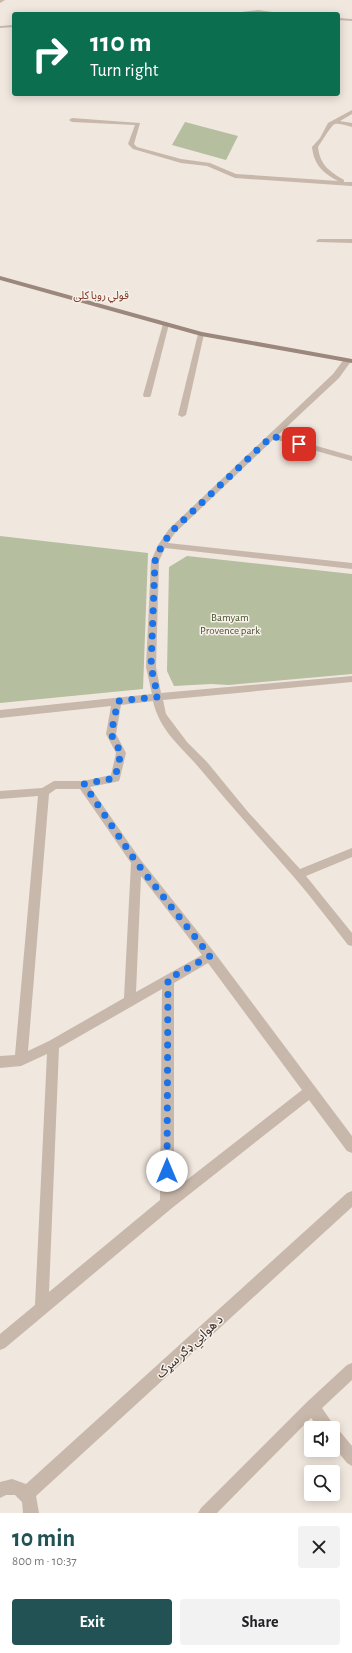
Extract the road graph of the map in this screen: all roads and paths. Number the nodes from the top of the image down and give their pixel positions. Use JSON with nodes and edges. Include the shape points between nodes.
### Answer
{"nodes":[{"id":1,"x":3,"y":0,"type":"edge"},
{"id":2,"x":0,"y":2,"type":"edge"},
{"id":3,"x":248,"y":12,"type":"edge"},
{"id":4,"x":267,"y":12,"type":"edge"},
{"id":5,"x":340,"y":19,"type":"edge"},
{"id":6,"x":352,"y":20,"type":"edge"},
{"id":7,"x":12,"y":26,"type":"edge"},
{"id":8,"x":0,"y":27,"type":"edge"},
{"id":9,"x":352,"y":112,"type":"edge"},
{"id":10,"x":72,"y":120,"type":"dead end"},
{"id":11,"x":336,"y":122,"type":"junction"},
{"id":12,"x":352,"y":125,"type":"edge"},
{"id":13,"x":349,"y":183,"type":"edge"},
{"id":14,"x":318,"y":241,"type":"dead end"},
{"id":15,"x":352,"y":241,"type":"edge"},
{"id":16,"x":0,"y":278,"type":"edge"},
{"id":17,"x":166,"y":324,"type":"junction"},
{"id":18,"x":201,"y":334,"type":"junction"},
{"id":19,"x":350,"y":361,"type":"edge"},
{"id":20,"x":147,"y":396,"type":"dead end"},
{"id":21,"x":182,"y":415,"type":"dead end"},
{"id":22,"x":272,"y":436,"type":"junction"},
{"id":23,"x":352,"y":459,"type":"edge"},
{"id":24,"x":162,"y":545,"type":"junction"},
{"id":25,"x":352,"y":566,"type":"edge"},
{"id":26,"x":352,"y":679,"type":"edge"},
{"id":27,"x":158,"y":697,"type":"junction"},
{"id":28,"x":118,"y":701,"type":"junction"},
{"id":29,"x":0,"y":714,"type":"edge"},
{"id":30,"x":84,"y":784,"type":"junction"},
{"id":31,"x":44,"y":792,"type":"junction"},
{"id":32,"x":0,"y":795,"type":"edge"},
{"id":33,"x":352,"y":852,"type":"edge"},
{"id":34,"x":136,"y":862,"type":"junction"},
{"id":35,"x":298,"y":874,"type":"junction"},
{"id":36,"x":352,"y":941,"type":"edge"},
{"id":37,"x":210,"y":956,"type":"junction"},
{"id":38,"x":168,"y":979,"type":"junction"},
{"id":39,"x":130,"y":1001,"type":"junction"},
{"id":40,"x":53,"y":1045,"type":"junction"},
{"id":41,"x":21,"y":1060,"type":"junction"},
{"id":42,"x":0,"y":1062,"type":"edge"},
{"id":43,"x":311,"y":1090,"type":"junction"},
{"id":44,"x":352,"y":1147,"type":"edge"},
{"id":45,"x":352,"y":1198,"type":"edge"},
{"id":46,"x":167,"y":1203,"type":"junction"},
{"id":47,"x":42,"y":1306,"type":"junction"},
{"id":48,"x":0,"y":1343,"type":"edge"},
{"id":49,"x":352,"y":1370,"type":"edge"},
{"id":50,"x":312,"y":1407,"type":"junction"},
{"id":51,"x":323,"y":1421,"type":"edge"},
{"id":52,"x":340,"y":1443,"type":"edge"},
{"id":53,"x":352,"y":1458,"type":"edge"},
{"id":54,"x":0,"y":1490,"type":"edge"},
{"id":55,"x":27,"y":1494,"type":"junction"},
{"id":56,"x":31,"y":1513,"type":"edge"},
{"id":57,"x":206,"y":1513,"type":"edge"}],
"edges":[{"from":1,"to":2,"type":"street"},
{"from":3,"to":4,"type":"street"},
{"from":5,"to":6,"type":"street"},
{"from":7,"to":8,"type":"street"},
{"from":9,"to":11,"type":"street"},
{"from":10,"to":13,"type":"street","via":[[138,124],[131,144],[135,148],[208,164],[235,176]]},
{"from":11,"to":12,"type":"street"},
{"from":11,"to":13,"type":"street","via":[[330,124],[315,147],[315,153],[324,171]]},
{"from":14,"to":15,"type":"street"},
{"from":16,"to":17,"type":"street"},
{"from":17,"to":18,"type":"street"},
{"from":17,"to":20,"type":"street"},
{"from":18,"to":19,"type":"street"},
{"from":18,"to":21,"type":"street"},
{"from":19,"to":22,"type":"street"},
{"from":22,"to":23,"type":"street"},
{"from":22,"to":24,"type":"street","via":[[172,531]]},
{"from":24,"to":25,"type":"street"},
{"from":24,"to":27,"type":"street","via":[[155,561],[151,667]]},
{"from":26,"to":27,"type":"street"},
{"from":27,"to":28,"type":"street"},
{"from":27,"to":35,"type":"street","via":[[161,715],[183,745]]},
{"from":28,"to":29,"type":"street"},
{"from":28,"to":30,"type":"street","via":[[111,734],[121,753],[115,778]]},
{"from":30,"to":31,"type":"street","via":[[54,786]]},
{"from":30,"to":34,"type":"street"},
{"from":31,"to":32,"type":"street"},
{"from":31,"to":41,"type":"street"},
{"from":33,"to":35,"type":"street"},
{"from":34,"to":37,"type":"street"},
{"from":34,"to":39,"type":"street"},
{"from":35,"to":36,"type":"street"},
{"from":37,"to":38,"type":"street"},
{"from":37,"to":43,"type":"street"},
{"from":38,"to":39,"type":"street"},
{"from":38,"to":46,"type":"street"},
{"from":39,"to":40,"type":"street"},
{"from":40,"to":41,"type":"street"},
{"from":40,"to":47,"type":"street"},
{"from":41,"to":42,"type":"street"},
{"from":43,"to":44,"type":"street"},
{"from":43,"to":46,"type":"street"},
{"from":45,"to":55,"type":"street","name":"د هوايي ډګر سړک"},
{"from":46,"to":47,"type":"street"},
{"from":47,"to":48,"type":"street"},
{"from":49,"to":50,"type":"street"},
{"from":50,"to":51,"type":"street"},
{"from":50,"to":57,"type":"street"},
{"from":52,"to":53,"type":"street"},
{"from":54,"to":55,"type":"street","via":[[16,1486]]},
{"from":55,"to":56,"type":"street"}]}
